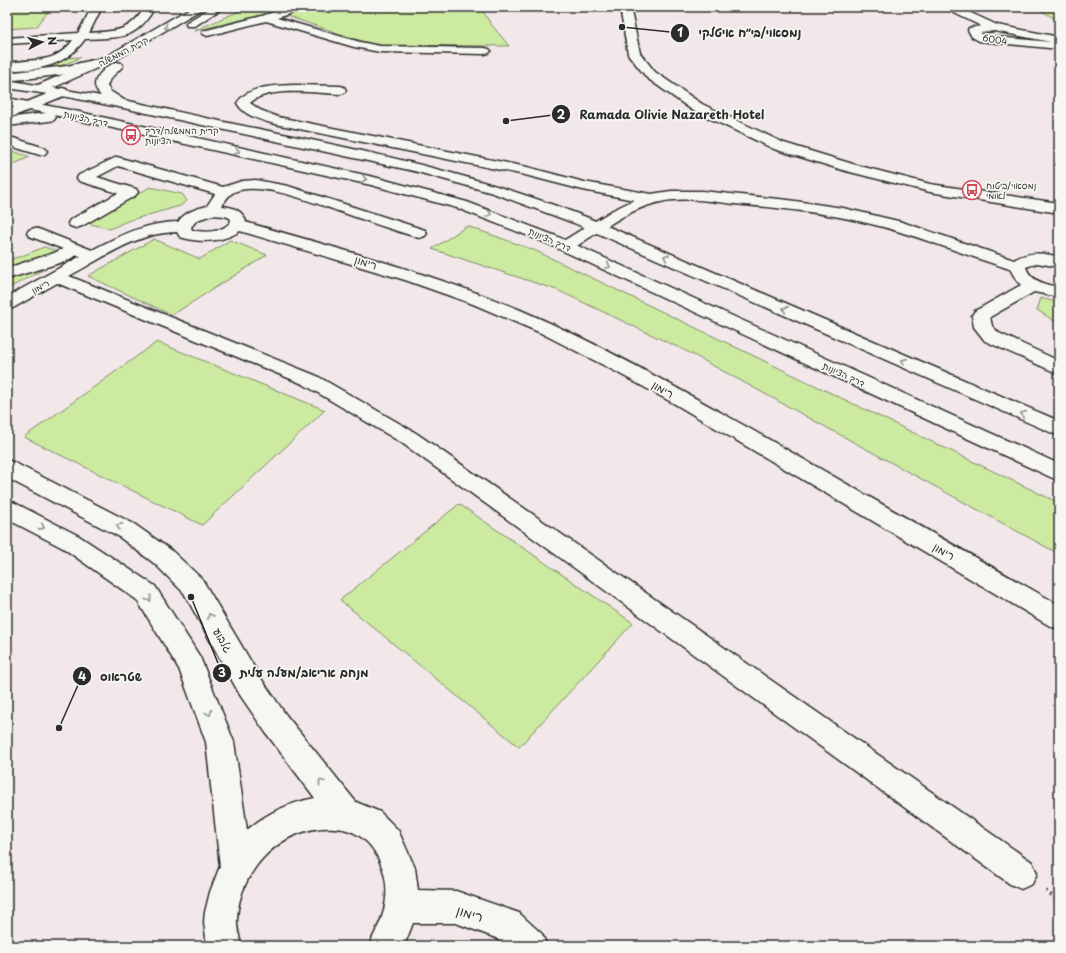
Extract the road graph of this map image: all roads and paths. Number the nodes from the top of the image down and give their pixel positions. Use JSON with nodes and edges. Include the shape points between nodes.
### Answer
{"nodes":[{"id":1,"x":97,"y":7,"type":"edge"},
{"id":2,"x":150,"y":7,"type":"edge"},
{"id":3,"x":200,"y":7,"type":"edge"},
{"id":4,"x":298,"y":7,"type":"edge"},
{"id":5,"x":625,"y":7,"type":"edge"},
{"id":6,"x":950,"y":7,"type":"edge"},
{"id":7,"x":218,"y":8,"type":"edge"},
{"id":8,"x":266,"y":18,"type":"junction"},
{"id":9,"x":994,"y":28,"type":"junction"},
{"id":10,"x":207,"y":33,"type":"dead end"},
{"id":11,"x":82,"y":37,"type":"junction"},
{"id":12,"x":1059,"y":40,"type":"edge"},
{"id":13,"x":7,"y":41,"type":"edge"},
{"id":14,"x":1059,"y":46,"type":"edge"},
{"id":15,"x":485,"y":51,"type":"dead end"},
{"id":16,"x":112,"y":63,"type":"junction"},
{"id":17,"x":10,"y":72,"type":"edge"},
{"id":18,"x":7,"y":84,"type":"edge"},
{"id":19,"x":42,"y":88,"type":"junction"},
{"id":20,"x":340,"y":90,"type":"dead end"},
{"id":21,"x":62,"y":92,"type":"junction"},
{"id":22,"x":7,"y":102,"type":"edge"},
{"id":23,"x":122,"y":104,"type":"junction"},
{"id":24,"x":29,"y":106,"type":"junction"},
{"id":25,"x":7,"y":115,"type":"edge"},
{"id":26,"x":86,"y":118,"type":"junction"},
{"id":27,"x":7,"y":122,"type":"edge"},
{"id":28,"x":7,"y":140,"type":"edge"},
{"id":29,"x":40,"y":151,"type":"dead end"},
{"id":30,"x":225,"y":192,"type":"junction"},
{"id":31,"x":652,"y":199,"type":"junction"},
{"id":32,"x":1059,"y":208,"type":"edge"},
{"id":33,"x":212,"y":210,"type":"junction"},
{"id":34,"x":76,"y":223,"type":"dead end"},
{"id":35,"x":237,"y":225,"type":"junction"},
{"id":36,"x":183,"y":227,"type":"junction"},
{"id":37,"x":596,"y":227,"type":"junction"},
{"id":38,"x":35,"y":233,"type":"dead end"},
{"id":39,"x":419,"y":234,"type":"dead end"},
{"id":40,"x":566,"y":246,"type":"junction"},
{"id":41,"x":76,"y":249,"type":"junction"},
{"id":42,"x":94,"y":256,"type":"junction"},
{"id":43,"x":1059,"y":262,"type":"edge"},
{"id":44,"x":1018,"y":266,"type":"junction"},
{"id":45,"x":7,"y":274,"type":"edge"},
{"id":46,"x":56,"y":277,"type":"junction"},
{"id":47,"x":1034,"y":286,"type":"junction"},
{"id":48,"x":1059,"y":292,"type":"edge"},
{"id":49,"x":7,"y":304,"type":"edge"},
{"id":50,"x":1059,"y":368,"type":"edge"},
{"id":51,"x":1059,"y":429,"type":"edge"},
{"id":52,"x":7,"y":468,"type":"edge"},
{"id":53,"x":1059,"y":473,"type":"edge"},
{"id":54,"x":7,"y":510,"type":"edge"},
{"id":55,"x":1059,"y":618,"type":"edge"},
{"id":56,"x":345,"y":812,"type":"junction"},
{"id":57,"x":236,"y":867,"type":"junction"},
{"id":58,"x":1021,"y":873,"type":"dead end"},
{"id":59,"x":402,"y":906,"type":"junction"},
{"id":60,"x":224,"y":946,"type":"edge"},
{"id":61,"x":386,"y":946,"type":"edge"},
{"id":62,"x":530,"y":946,"type":"edge"}],
"edges":[{"from":1,"to":11,"type":"main road"},
{"from":2,"to":11,"type":"main road","via":[[140,23],[131,30],[120,34]]},
{"from":3,"to":16,"type":"main road","name":"קרית הממשלה","one_way":true},
{"from":4,"to":8,"type":"main road"},
{"from":5,"to":32,"type":"main road","via":[[634,54],[651,75],[697,107],[779,146],[930,188]]},
{"from":6,"to":9,"type":"main road"},
{"from":7,"to":16,"type":"main road","name":"קרית הממשלה","via":[[162,42]]},
{"from":8,"to":10,"type":"main road"},
{"from":8,"to":15,"type":"main road","via":[[380,49]]},
{"from":9,"to":12,"type":"main road","name":"6004"},
{"from":9,"to":14,"type":"main road","name":"6004","via":[[973,30],[976,36],[983,39]]},
{"from":11,"to":13,"type":"main road"},
{"from":11,"to":17,"type":"main road","via":[[64,57]]},
{"from":16,"to":17,"type":"main road","via":[[67,70]]},
{"from":16,"to":19,"type":"main road","name":"קרית הממשלה"},
{"from":16,"to":21,"type":"main road","name":"קרית הממשלה"},
{"from":16,"to":23,"type":"main road","via":[[102,80],[101,91]]},
{"from":18,"to":19,"type":"main road","name":"דרך הציונות"},
{"from":19,"to":21,"type":"main road","name":"דרך הציונות"},
{"from":19,"to":22,"type":"main road","name":"קרית הממשלה"},
{"from":20,"to":31,"type":"main road","via":[[270,90],[250,96],[243,103],[255,113],[275,120]]},
{"from":21,"to":23,"type":"main road","name":"דרך הציונות"},
{"from":21,"to":24,"type":"main road","name":"קרית הממשלה"},
{"from":22,"to":24,"type":"main road","name":"דרך הציונות"},
{"from":23,"to":37,"type":"main road","name":"דרך הציונות","via":[[436,171],[517,195]]},
{"from":24,"to":25,"type":"main road","name":"קרית הממשלה"},
{"from":24,"to":26,"type":"main road","name":"דרך הציונות"},
{"from":26,"to":27,"type":"main road","via":[[43,118]]},
{"from":26,"to":40,"type":"main road","name":"דרך הציונות","one_way":true,"via":[[406,189],[490,214]]},
{"from":28,"to":29,"type":"main road"},
{"from":30,"to":33,"type":"main road"},
{"from":30,"to":34,"type":"main road","via":[[117,161],[84,178],[131,192]]},
{"from":30,"to":39,"type":"main road","via":[[241,186],[275,188]]},
{"from":31,"to":37,"type":"main road","via":[[639,203]]},
{"from":31,"to":44,"type":"main road","via":[[696,196],[834,211],[921,234]]},
{"from":33,"to":35,"type":"main road","via":[[233,212],[238,216]]},
{"from":33,"to":36,"type":"main road","via":[[190,217]]},
{"from":35,"to":36,"type":"main road","via":[[226,234],[206,238],[186,234]]},
{"from":35,"to":55,"type":"main road","name":"רימון","via":[[365,261],[451,290],[564,338],[653,382]]},
{"from":36,"to":42,"type":"main road","name":"רימון","via":[[147,231]]},
{"from":37,"to":40,"type":"main road"},
{"from":51,"to":37,"type":"main road","name":"דרך הציונות","one_way":true},
{"from":38,"to":41,"type":"main road"},
{"from":40,"to":53,"type":"main road","name":"דרך הציונות","one_way":true},
{"from":41,"to":42,"type":"main road"},
{"from":41,"to":45,"type":"main road","via":[[60,257]]},
{"from":42,"to":46,"type":"main road","name":"רימון"},
{"from":43,"to":44,"type":"main road","via":[[1030,258]]},
{"from":44,"to":47,"type":"main road","via":[[1018,272]]},
{"from":46,"to":49,"type":"main road","name":"רימון"},
{"from":46,"to":58,"type":"main road","via":[[310,380],[409,438]]},
{"from":47,"to":48,"type":"main road"},
{"from":47,"to":50,"type":"main road","via":[[981,315],[983,327],[992,337]]},
{"from":56,"to":52,"type":"main road","name":"גלבוע","one_way":true,"via":[[276,724],[250,686],[193,586],[163,557],[126,530]]},
{"from":54,"to":57,"type":"main road","one_way":true,"via":[[71,542],[146,593],[191,665],[220,742]]},
{"from":56,"to":57,"type":"main road","via":[[321,811],[298,815],[274,827],[254,844]]},
{"from":56,"to":59,"type":"main road","via":[[366,821],[384,835],[396,855],[402,879]]},
{"from":57,"to":60,"type":"main road","via":[[226,892],[220,920]]},
{"from":59,"to":61,"type":"main road","via":[[393,934]]},
{"from":59,"to":62,"type":"main road","name":"רימון","via":[[456,907],[506,925]]}]}
